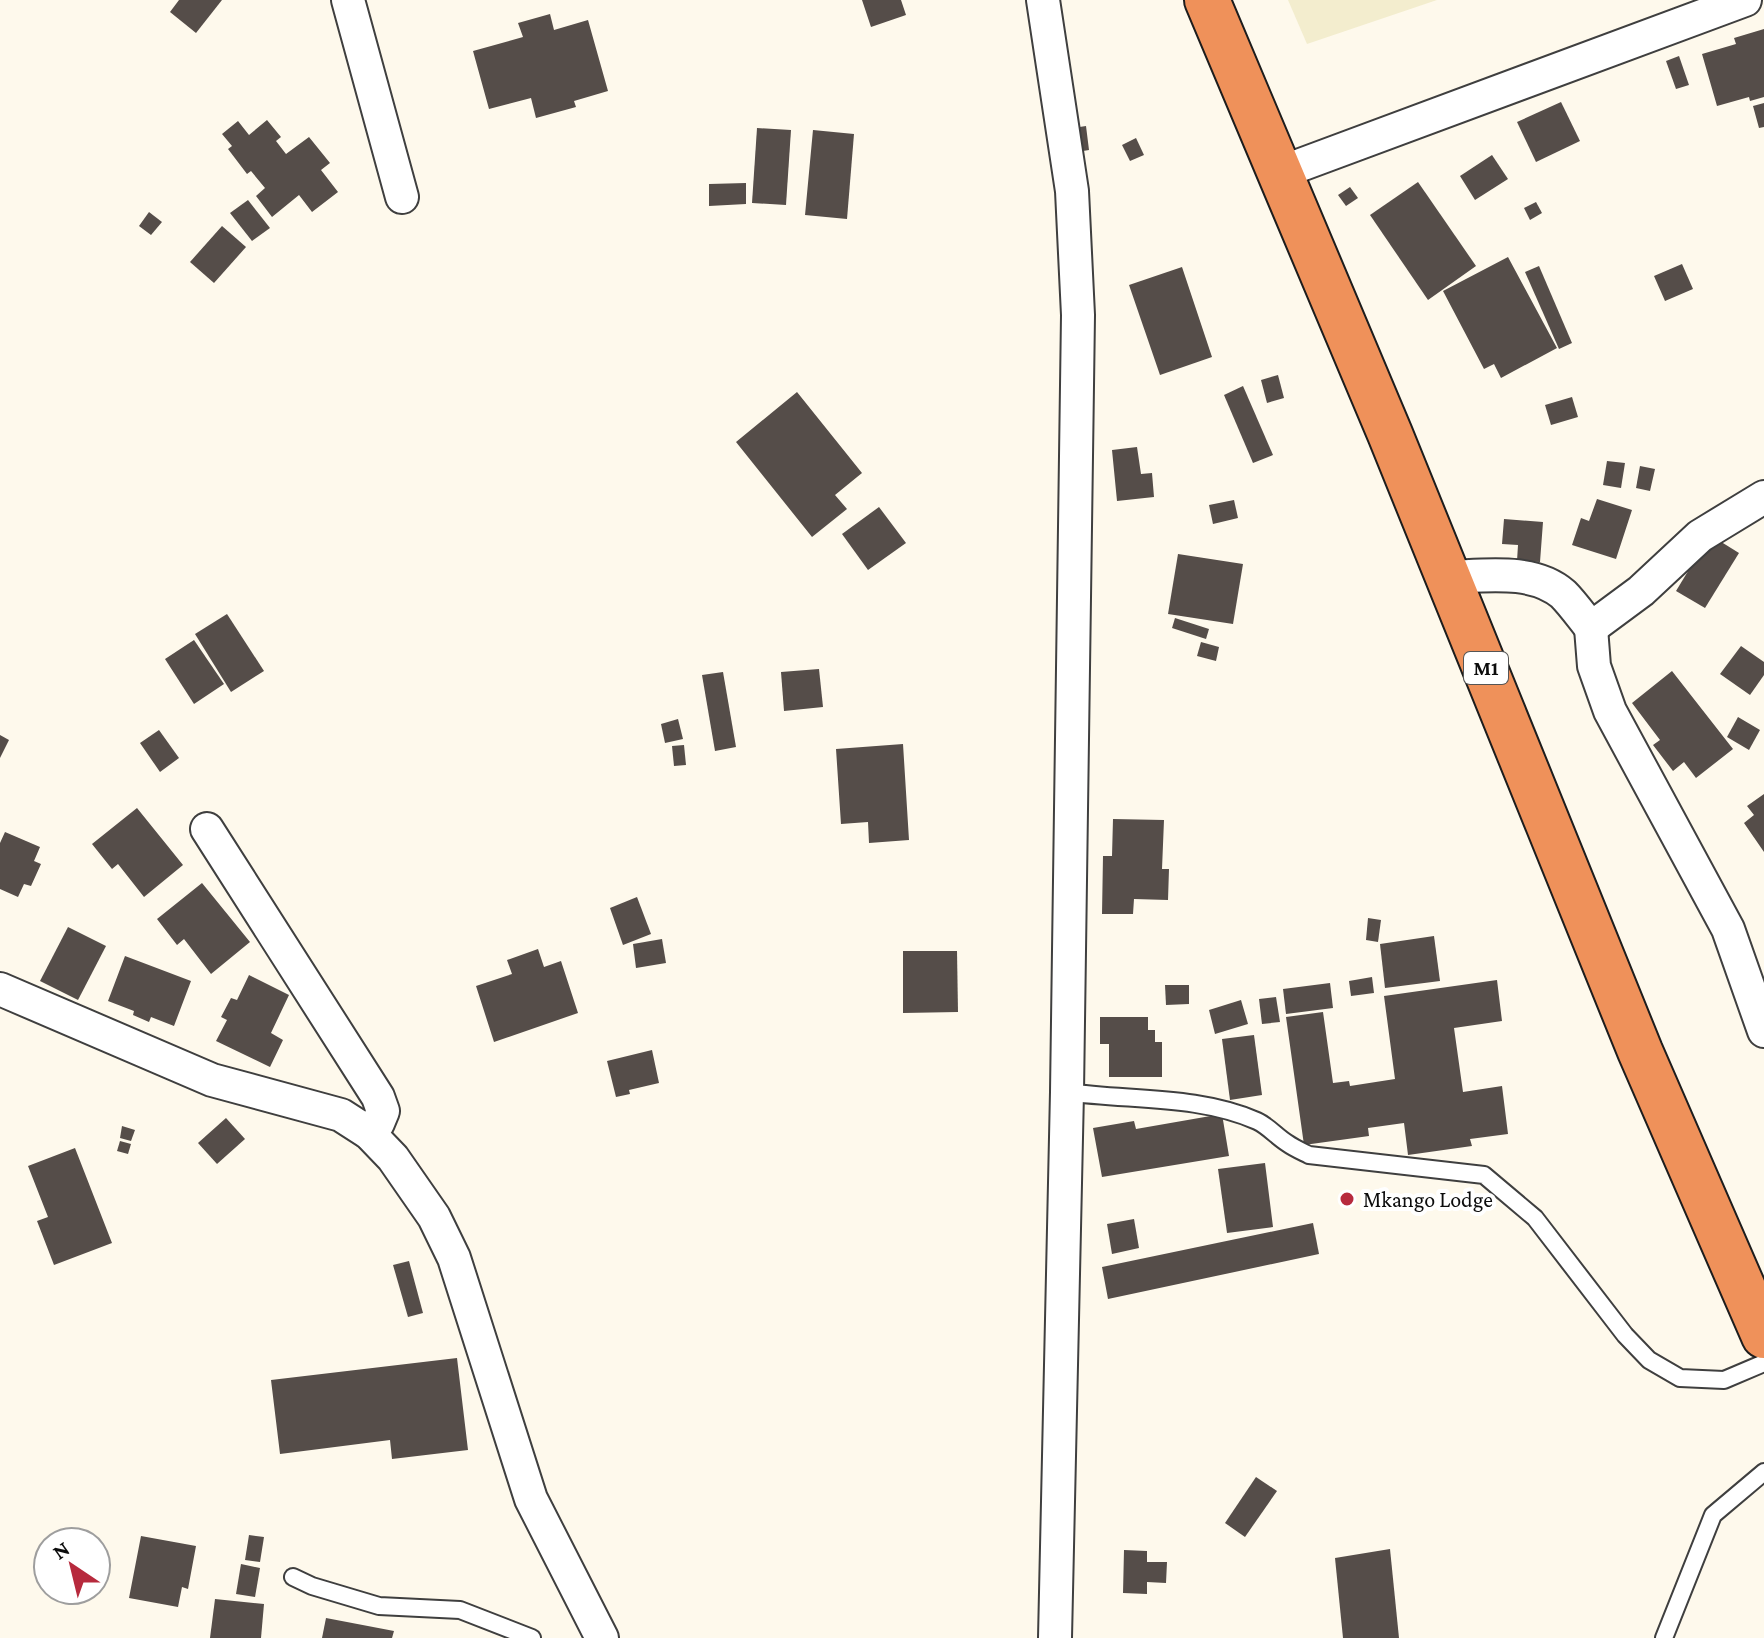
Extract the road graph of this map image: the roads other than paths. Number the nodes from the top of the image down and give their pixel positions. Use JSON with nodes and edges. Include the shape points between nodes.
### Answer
{"nodes":[{"id":1,"x":348,"y":0,"type":"edge"},
{"id":2,"x":1043,"y":0,"type":"edge"},
{"id":3,"x":1207,"y":0,"type":"edge"},
{"id":4,"x":1745,"y":0,"type":"edge"},
{"id":5,"x":1279,"y":173,"type":"junction"},
{"id":6,"x":402,"y":197,"type":"dead end"},
{"id":7,"x":1764,"y":497,"type":"edge"},
{"id":8,"x":1447,"y":577,"type":"junction"},
{"id":9,"x":1591,"y":628,"type":"junction"},
{"id":10,"x":207,"y":829,"type":"dead end"},
{"id":11,"x":0,"y":989,"type":"edge"},
{"id":12,"x":1764,"y":1031,"type":"edge"},
{"id":13,"x":1067,"y":1092,"type":"junction"},
{"id":14,"x":369,"y":1133,"type":"junction"},
{"id":15,"x":1764,"y":1336,"type":"edge"},
{"id":16,"x":1764,"y":1363,"type":"edge"},
{"id":17,"x":1764,"y":1472,"type":"edge"},
{"id":18,"x":293,"y":1577,"type":"dead end"},
{"id":19,"x":532,"y":1638,"type":"edge"},
{"id":20,"x":602,"y":1638,"type":"edge"},
{"id":21,"x":1055,"y":1638,"type":"edge"},
{"id":22,"x":1664,"y":1638,"type":"edge"}],
"edges":[{"from":1,"to":6,"type":"street"},
{"from":2,"to":13,"type":"street","via":[[1072,191],[1078,315]]},
{"from":3,"to":5,"type":"highway","number":"M1"},
{"from":4,"to":5,"type":"street"},
{"from":5,"to":8,"type":"highway","number":"M1"},
{"from":7,"to":9,"type":"street","via":[[1700,536]]},
{"from":8,"to":9,"type":"street","via":[[1532,579],[1562,593]]},
{"from":8,"to":15,"type":"highway","number":"M1","via":[[1634,1038]]},
{"from":9,"to":12,"type":"street","via":[[1594,666],[1610,711],[1728,929]]},
{"from":10,"to":14,"type":"street","via":[[378,1097],[383,1111]]},
{"from":11,"to":14,"type":"street","via":[[212,1080],[341,1115]]},
{"from":13,"to":16,"type":"lane","via":[[1225,1109],[1261,1122],[1309,1155],[1484,1175],[1535,1218],[1649,1360],[1680,1378],[1724,1380]]},
{"from":13,"to":21,"type":"street"},
{"from":14,"to":20,"type":"street","via":[[434,1217],[454,1258],[531,1499]]},
{"from":17,"to":22,"type":"lane","via":[[1713,1515]]},
{"from":18,"to":19,"type":"lane","via":[[379,1606],[460,1610]]}]}
